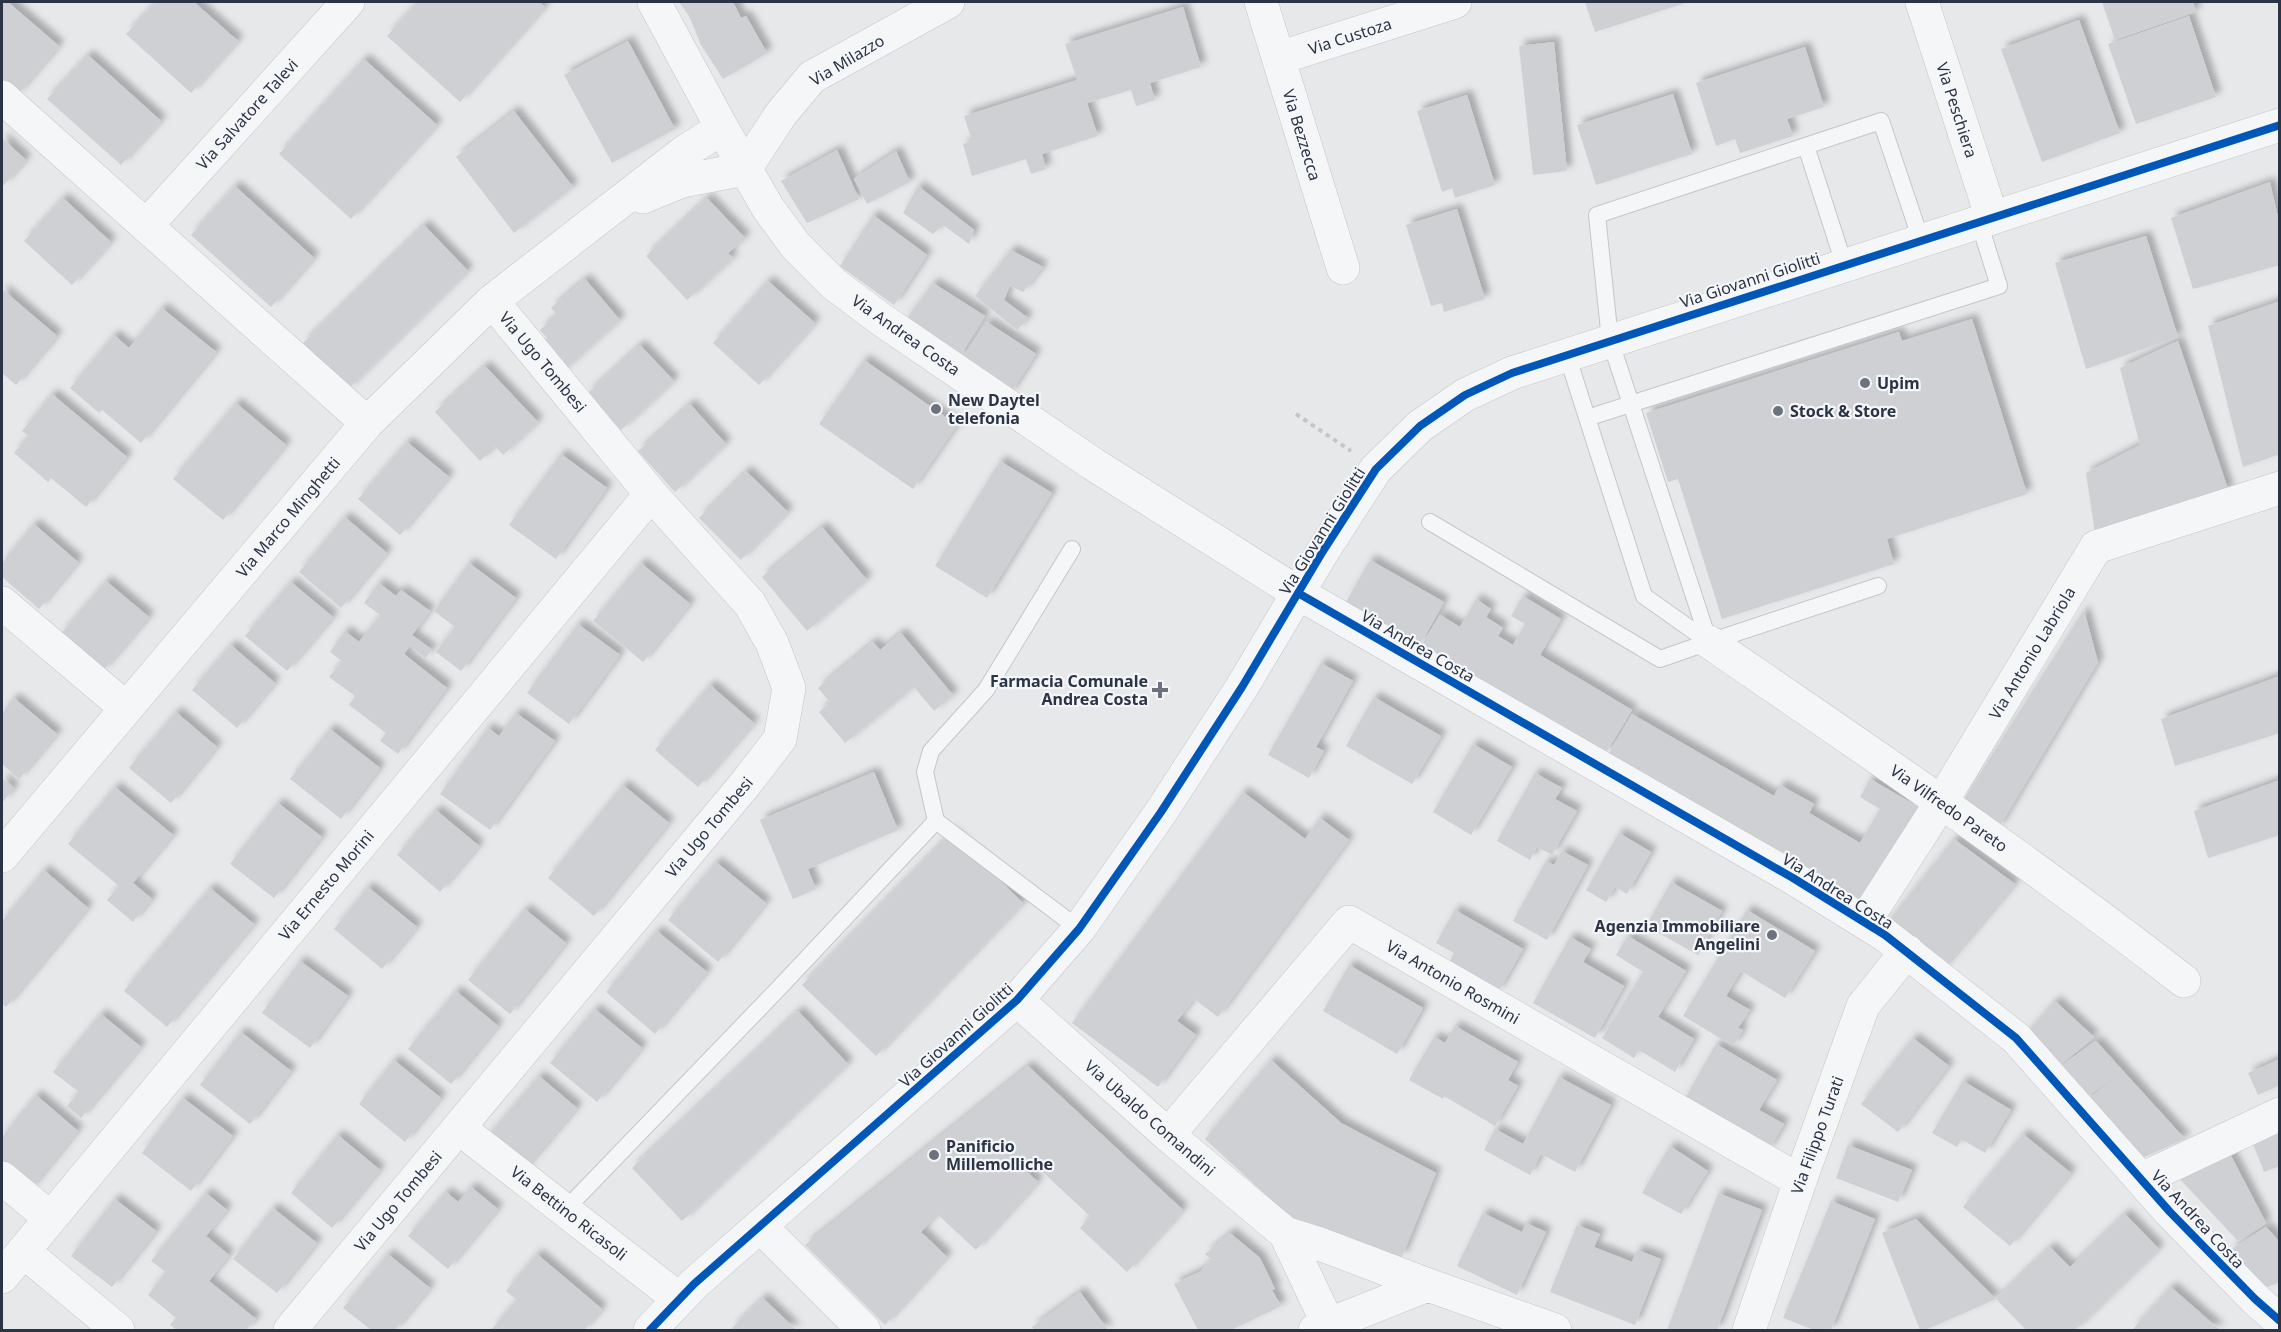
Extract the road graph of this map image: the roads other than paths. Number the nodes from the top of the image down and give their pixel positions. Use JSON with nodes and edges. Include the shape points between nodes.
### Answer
{"nodes":[{"id":1,"x":348,"y":2,"type":"edge"},
{"id":2,"x":654,"y":2,"type":"edge"},
{"id":3,"x":948,"y":2,"type":"edge"},
{"id":4,"x":1261,"y":2,"type":"edge"},
{"id":5,"x":1455,"y":2,"type":"edge"},
{"id":6,"x":1922,"y":2,"type":"edge"},
{"id":7,"x":1279,"y":58,"type":"junction"},
{"id":8,"x":2,"y":97,"type":"edge"},
{"id":9,"x":722,"y":128,"type":"junction"},
{"id":10,"x":2278,"y":129,"type":"edge"},
{"id":11,"x":1806,"y":146,"type":"junction"},
{"id":12,"x":745,"y":169,"type":"junction"},
{"id":13,"x":608,"y":211,"type":"junction"},
{"id":14,"x":1985,"y":220,"type":"junction"},
{"id":15,"x":146,"y":226,"type":"junction"},
{"id":16,"x":1921,"y":240,"type":"junction"},
{"id":17,"x":1844,"y":264,"type":"junction"},
{"id":18,"x":1343,"y":268,"type":"dead end"},
{"id":19,"x":492,"y":301,"type":"junction"},
{"id":20,"x":1610,"y":340,"type":"junction"},
{"id":21,"x":1567,"y":355,"type":"junction"},
{"id":22,"x":1630,"y":404,"type":"junction"},
{"id":23,"x":1587,"y":418,"type":"junction"},
{"id":24,"x":367,"y":423,"type":"junction"},
{"id":25,"x":2280,"y":488,"type":"edge"},
{"id":26,"x":651,"y":494,"type":"junction"},
{"id":27,"x":1430,"y":522,"type":"dead end"},
{"id":28,"x":1072,"y":549,"type":"dead end"},
{"id":29,"x":1878,"y":586,"type":"dead end"},
{"id":30,"x":1298,"y":593,"type":"junction"},
{"id":31,"x":2,"y":603,"type":"edge"},
{"id":32,"x":1709,"y":642,"type":"junction"},
{"id":33,"x":126,"y":708,"type":"junction"},
{"id":34,"x":1942,"y":801,"type":"junction"},
{"id":35,"x":936,"y":821,"type":"junction"},
{"id":36,"x":2,"y":856,"type":"edge"},
{"id":37,"x":1865,"y":921,"type":"junction"},
{"id":38,"x":1079,"y":929,"type":"junction"},
{"id":39,"x":1906,"y":951,"type":"junction"},
{"id":40,"x":2184,"y":981,"type":"dead end"},
{"id":41,"x":1017,"y":1000,"type":"junction"},
{"id":42,"x":2280,"y":1114,"type":"edge"},
{"id":43,"x":459,"y":1128,"type":"junction"},
{"id":44,"x":1168,"y":1135,"type":"junction"},
{"id":45,"x":2,"y":1178,"type":"edge"},
{"id":46,"x":2142,"y":1179,"type":"junction"},
{"id":47,"x":1800,"y":1181,"type":"junction"},
{"id":48,"x":565,"y":1210,"type":"junction"},
{"id":49,"x":49,"y":1217,"type":"junction"},
{"id":50,"x":760,"y":1226,"type":"junction"},
{"id":51,"x":1285,"y":1233,"type":"junction"},
{"id":52,"x":23,"y":1251,"type":"junction"},
{"id":53,"x":2,"y":1277,"type":"edge"},
{"id":54,"x":1428,"y":1286,"type":"junction"},
{"id":55,"x":2267,"y":1295,"type":"edge"},
{"id":56,"x":680,"y":1299,"type":"junction"},
{"id":57,"x":2280,"y":1321,"type":"edge"},
{"id":58,"x":1325,"y":1328,"type":"edge"},
{"id":59,"x":118,"y":1330,"type":"edge"},
{"id":60,"x":290,"y":1330,"type":"edge"},
{"id":61,"x":650,"y":1330,"type":"edge"},
{"id":62,"x":864,"y":1330,"type":"edge"},
{"id":63,"x":1555,"y":1330,"type":"edge"},
{"id":64,"x":1749,"y":1330,"type":"edge"}],
"edges":[{"from":1,"to":15,"type":"street","name":"Via Salvatore Talevi"},
{"from":2,"to":9,"type":"street","name":"Via Andrea Costa"},
{"from":3,"to":12,"type":"street","name":"Via Milazzo","via":[[812,77],[781,114]]},
{"from":4,"to":7,"type":"street","name":"Via Bezzecca"},
{"from":5,"to":7,"type":"street","name":"Via Custoza"},
{"from":6,"to":14,"type":"street","name":"Via Peschiera"},
{"from":7,"to":18,"type":"street","name":"Via Bezzecca"},
{"from":8,"to":15,"type":"street"},
{"from":9,"to":12,"type":"street","name":"Via Andrea Costa"},
{"from":9,"to":13,"type":"street","name":"Via Marco Minghetti"},
{"from":10,"to":14,"type":"street","name":"Via Giovanni Giolitti"},
{"from":11,"to":16,"type":"lane","via":[[1881,120]]},
{"from":11,"to":17,"type":"lane"},
{"from":11,"to":20,"type":"lane","via":[[1597,215]]},
{"from":12,"to":13,"type":"street","name":"Via Marco Minghetti","via":[[682,181]]},
{"from":12,"to":30,"type":"street","name":"Via Andrea Costa","via":[[796,246],[834,284],[1054,438]]},
{"from":13,"to":19,"type":"street","name":"Via Marco Minghetti"},
{"from":14,"to":16,"type":"street","name":"Via Giovanni Giolitti"},
{"from":14,"to":22,"type":"lane","via":[[1999,286]]},
{"from":15,"to":24,"type":"street"},
{"from":16,"to":17,"type":"street","name":"Via Giovanni Giolitti"},
{"from":17,"to":20,"type":"street","name":"Via Giovanni Giolitti"},
{"from":19,"to":24,"type":"street","name":"Via Marco Minghetti"},
{"from":19,"to":26,"type":"street","name":"Via Ugo Tombesi"},
{"from":20,"to":21,"type":"street","name":"Via Giovanni Giolitti"},
{"from":20,"to":22,"type":"lane"},
{"from":21,"to":23,"type":"lane"},
{"from":21,"to":30,"type":"street","name":"Via Giovanni Giolitti","via":[[1512,373],[1465,395],[1420,426],[1377,469]]},
{"from":22,"to":23,"type":"lane"},
{"from":22,"to":32,"type":"lane"},
{"from":23,"to":32,"type":"lane","via":[[1644,597]]},
{"from":24,"to":33,"type":"street","name":"Via Marco Minghetti"},
{"from":25,"to":34,"type":"street","name":"Via Antonio Labriola","via":[[2096,547]]},
{"from":26,"to":43,"type":"street","name":"Via Ugo Tombesi","via":[[750,604],[772,644],[789,688],[780,739]]},
{"from":26,"to":49,"type":"street","name":"Via Ernesto Morini"},
{"from":27,"to":32,"type":"lane","via":[[1660,658]]},
{"from":28,"to":35,"type":"lane","via":[[986,690],[931,751],[925,772]]},
{"from":29,"to":32,"type":"lane"},
{"from":30,"to":37,"type":"street","name":"Via Andrea Costa"},
{"from":30,"to":38,"type":"street","name":"Via Giovanni Giolitti","via":[[1161,812]]},
{"from":31,"to":33,"type":"street"},
{"from":32,"to":34,"type":"street","name":"Via Vilfredo Pareto"},
{"from":33,"to":36,"type":"street","name":"Via Marco Minghetti"},
{"from":34,"to":37,"type":"street","name":"Via Antonio Labriola"},
{"from":34,"to":40,"type":"street","name":"Via Vilfredo Pareto"},
{"from":35,"to":38,"type":"lane"},
{"from":35,"to":48,"type":"lane"},
{"from":37,"to":39,"type":"street","name":"Via Andrea Costa"},
{"from":38,"to":41,"type":"street","name":"Via Giovanni Giolitti"},
{"from":39,"to":46,"type":"street","name":"Via Andrea Costa","via":[[2016,1038]]},
{"from":39,"to":47,"type":"street","name":"Via Filippo Turati","via":[[1863,1006]]},
{"from":41,"to":44,"type":"street","name":"Via Ubaldo Comandini"},
{"from":41,"to":50,"type":"street","name":"Via Giovanni Giolitti"},
{"from":42,"to":46,"type":"street","name":"Via Andrea Costa"},
{"from":43,"to":48,"type":"street","name":"Via Bettino Ricasoli"},
{"from":43,"to":60,"type":"street","name":"Via Ugo Tombesi"},
{"from":44,"to":47,"type":"street","name":"Via Antonio Rosmini","via":[[1349,922]]},
{"from":44,"to":51,"type":"street","name":"Via Ubaldo Comandini"},
{"from":45,"to":49,"type":"street"},
{"from":46,"to":55,"type":"street","name":"Via Andrea Costa","via":[[2170,1212]]},
{"from":47,"to":64,"type":"street","name":"Via Filippo Turati"},
{"from":48,"to":56,"type":"street","name":"Via Bettino Ricasoli"},
{"from":49,"to":52,"type":"street","name":"Via Ernesto Morini"},
{"from":50,"to":56,"type":"street","name":"Via Giovanni Giolitti"},
{"from":50,"to":62,"type":"street"},
{"from":51,"to":54,"type":"street","name":"Via Ubaldo Comandini"},
{"from":51,"to":58,"type":"street","name":"Via Ubaldo Comandini"},
{"from":52,"to":53,"type":"street","name":"Via Ernesto Morini"},
{"from":52,"to":59,"type":"street"},
{"from":54,"to":58,"type":"street"},
{"from":54,"to":63,"type":"street","name":"Via Ubaldo Comandini"},
{"from":55,"to":57,"type":"street","name":"Via Andrea Costa"},
{"from":56,"to":61,"type":"street","name":"Via Giovanni Giolitti"}]}
